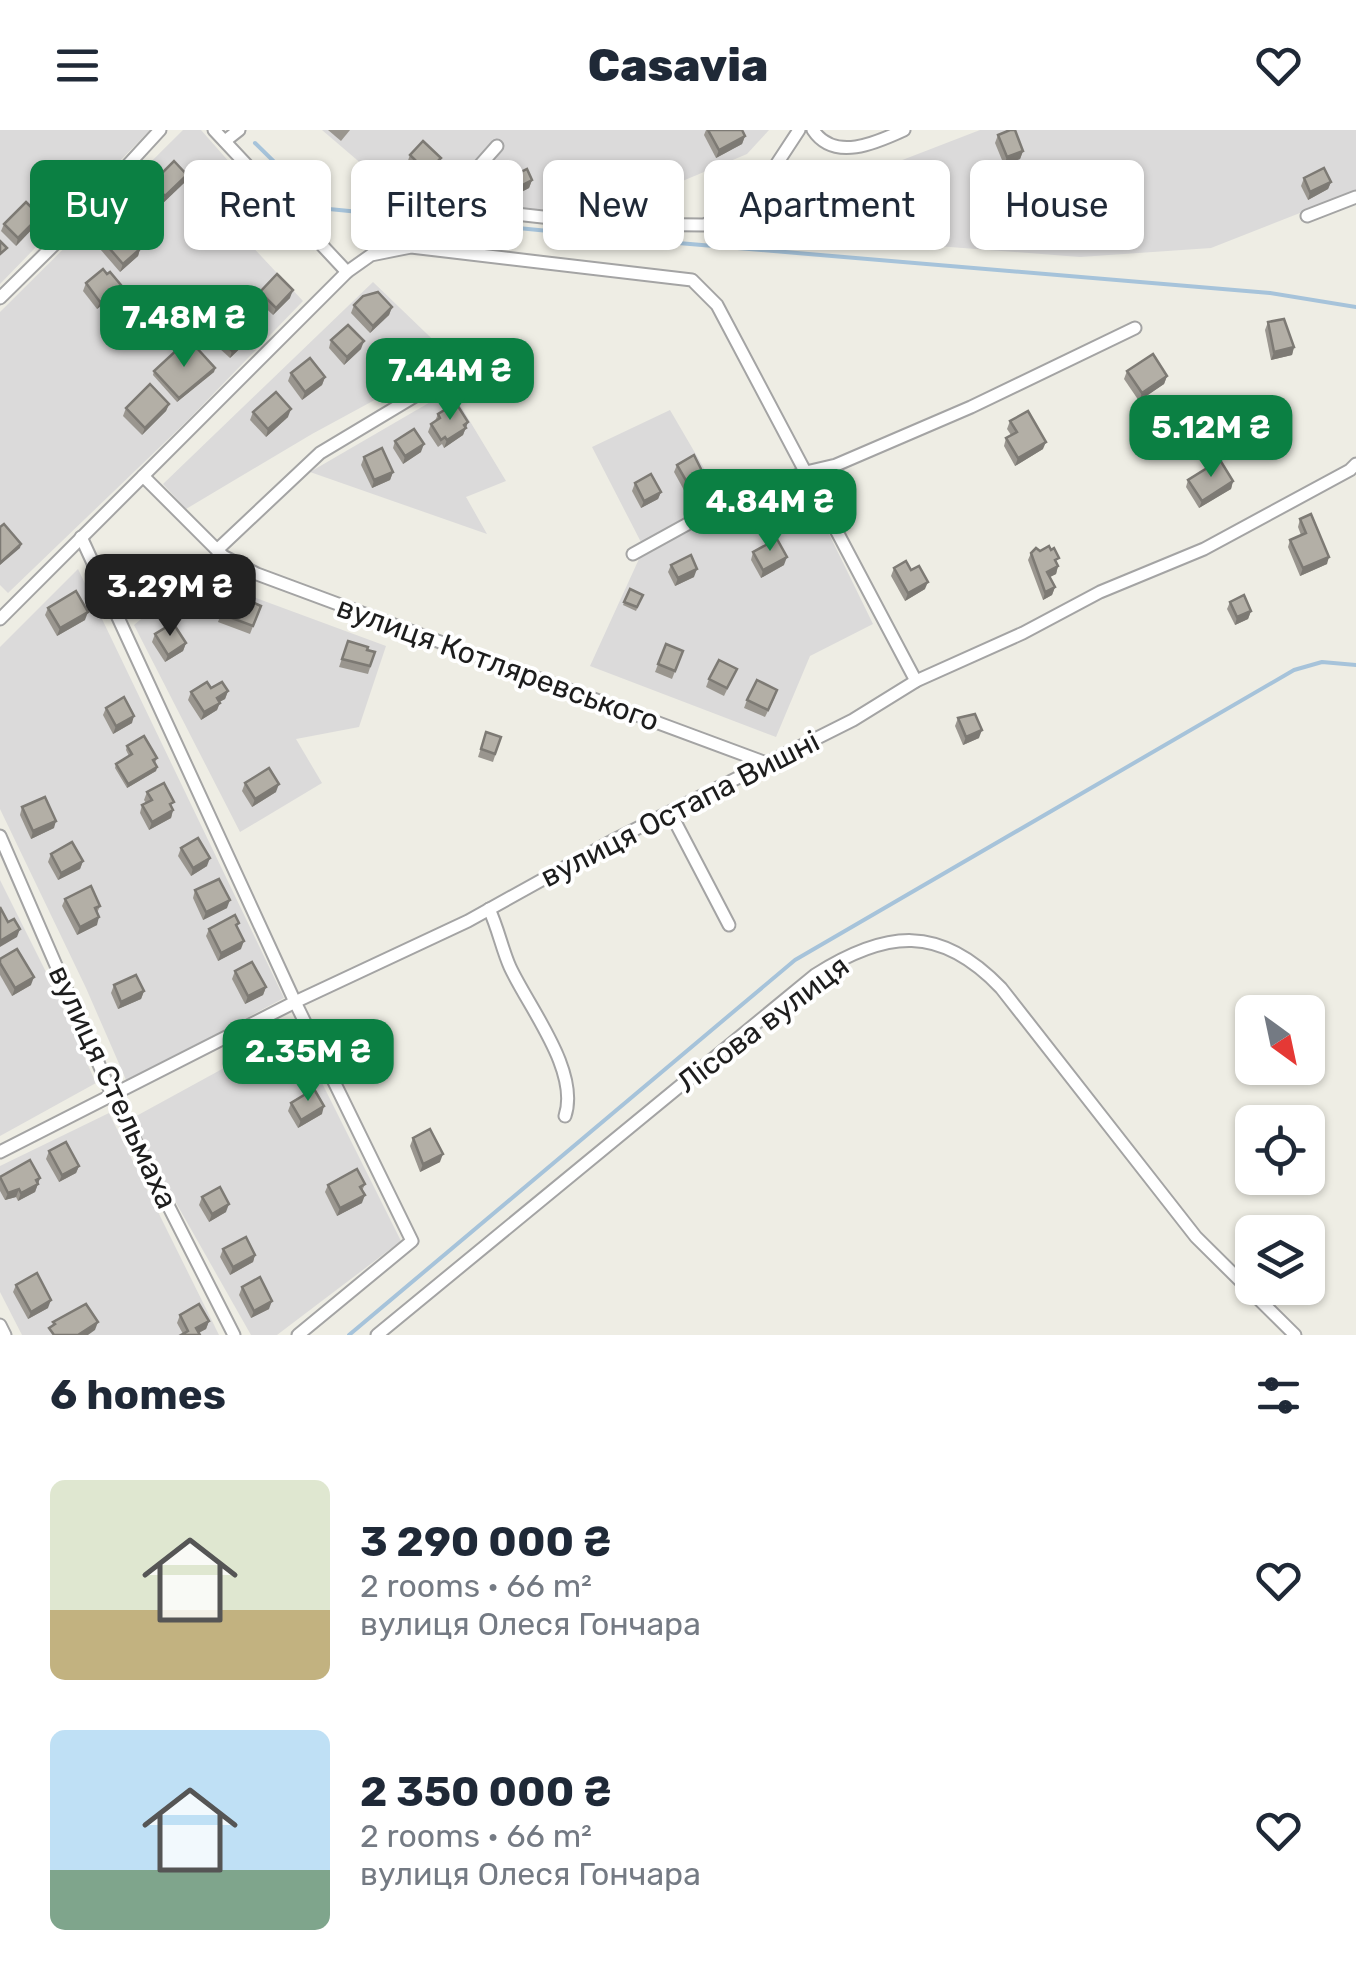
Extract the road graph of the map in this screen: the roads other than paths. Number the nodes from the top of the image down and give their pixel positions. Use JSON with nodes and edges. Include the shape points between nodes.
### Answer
{"nodes":[{"id":1,"x":160,"y":130,"type":"edge"},
{"id":2,"x":214,"y":130,"type":"edge"},
{"id":3,"x":239,"y":130,"type":"edge"},
{"id":4,"x":799,"y":130,"type":"edge"},
{"id":5,"x":813,"y":130,"type":"edge"},
{"id":6,"x":904,"y":130,"type":"edge"},
{"id":7,"x":225,"y":142,"type":"junction"},
{"id":8,"x":497,"y":146,"type":"dead end"},
{"id":9,"x":1356,"y":198,"type":"edge"},
{"id":10,"x":1307,"y":216,"type":"dead end"},
{"id":11,"x":348,"y":272,"type":"junction"},
{"id":12,"x":0,"y":298,"type":"edge"},
{"id":13,"x":1135,"y":328,"type":"dead end"},
{"id":14,"x":455,"y":372,"type":"dead end"},
{"id":15,"x":1356,"y":464,"type":"edge"},
{"id":16,"x":806,"y":472,"type":"junction"},
{"id":17,"x":143,"y":476,"type":"junction"},
{"id":18,"x":81,"y":537,"type":"junction"},
{"id":19,"x":217,"y":550,"type":"junction"},
{"id":20,"x":633,"y":554,"type":"dead end"},
{"id":21,"x":0,"y":618,"type":"edge"},
{"id":22,"x":916,"y":681,"type":"junction"},
{"id":23,"x":769,"y":764,"type":"junction"},
{"id":24,"x":671,"y":814,"type":"junction"},
{"id":25,"x":0,"y":836,"type":"edge"},
{"id":26,"x":489,"y":909,"type":"junction"},
{"id":27,"x":729,"y":925,"type":"dead end"},
{"id":28,"x":296,"y":1002,"type":"junction"},
{"id":29,"x":113,"y":1097,"type":"junction"},
{"id":30,"x":565,"y":1116,"type":"dead end"},
{"id":31,"x":0,"y":1152,"type":"edge"},
{"id":32,"x":0,"y":1325,"type":"edge"},
{"id":33,"x":5,"y":1335,"type":"edge"},
{"id":34,"x":234,"y":1335,"type":"edge"},
{"id":35,"x":298,"y":1335,"type":"edge"},
{"id":36,"x":377,"y":1335,"type":"edge"},
{"id":37,"x":1295,"y":1335,"type":"edge"}],
"edges":[{"from":1,"to":12,"type":"street"},
{"from":2,"to":7,"type":"street"},
{"from":3,"to":7,"type":"street"},
{"from":4,"to":8,"type":"street","via":[[757,194],[704,225],[604,224],[444,206]]},
{"from":5,"to":6,"type":"street","via":[[830,146],[846,148]]},
{"from":7,"to":11,"type":"street"},
{"from":9,"to":10,"type":"street"},
{"from":11,"to":16,"type":"street","via":[[371,255],[411,247],[692,280],[717,305]]},
{"from":11,"to":17,"type":"street"},
{"from":13,"to":16,"type":"street","via":[[971,407],[836,466]]},
{"from":14,"to":19,"type":"street","via":[[320,453]]},
{"from":15,"to":22,"type":"street","name":"вулиця Остапа Вишні","via":[[1204,549]]},
{"from":16,"to":20,"type":"street","via":[[722,505]]},
{"from":16,"to":22,"type":"street"},
{"from":17,"to":18,"type":"street"},
{"from":17,"to":19,"type":"street","name":"вулиця Котляревського"},
{"from":18,"to":21,"type":"street"},
{"from":18,"to":28,"type":"street"},
{"from":19,"to":23,"type":"street","name":"вулиця Котляревського","via":[[257,574]]},
{"from":22,"to":23,"type":"street","name":"вулиця Остапа Вишні"},
{"from":23,"to":24,"type":"street","name":"вулиця Остапа Вишні"},
{"from":24,"to":26,"type":"street","name":"вулиця Остапа Вишні"},
{"from":24,"to":27,"type":"street"},
{"from":25,"to":29,"type":"street","name":"вулиця Стельмаха"},
{"from":26,"to":28,"type":"street","name":"вулиця Остапа Вишні"},
{"from":26,"to":30,"type":"street","via":[[568,1087]]},
{"from":28,"to":29,"type":"street","name":"вулиця Остапа Вишні"},
{"from":28,"to":35,"type":"street","via":[[412,1241]]},
{"from":29,"to":31,"type":"street","name":"вулиця Остапа Вишні"},
{"from":29,"to":34,"type":"street","name":"вулиця Стельмаха"},
{"from":32,"to":33,"type":"street"},
{"from":36,"to":37,"type":"street","name":"Лісова вулиця","via":[[816,976],[869,947],[902,941],[929,941],[978,963],[1196,1237]]}]}
